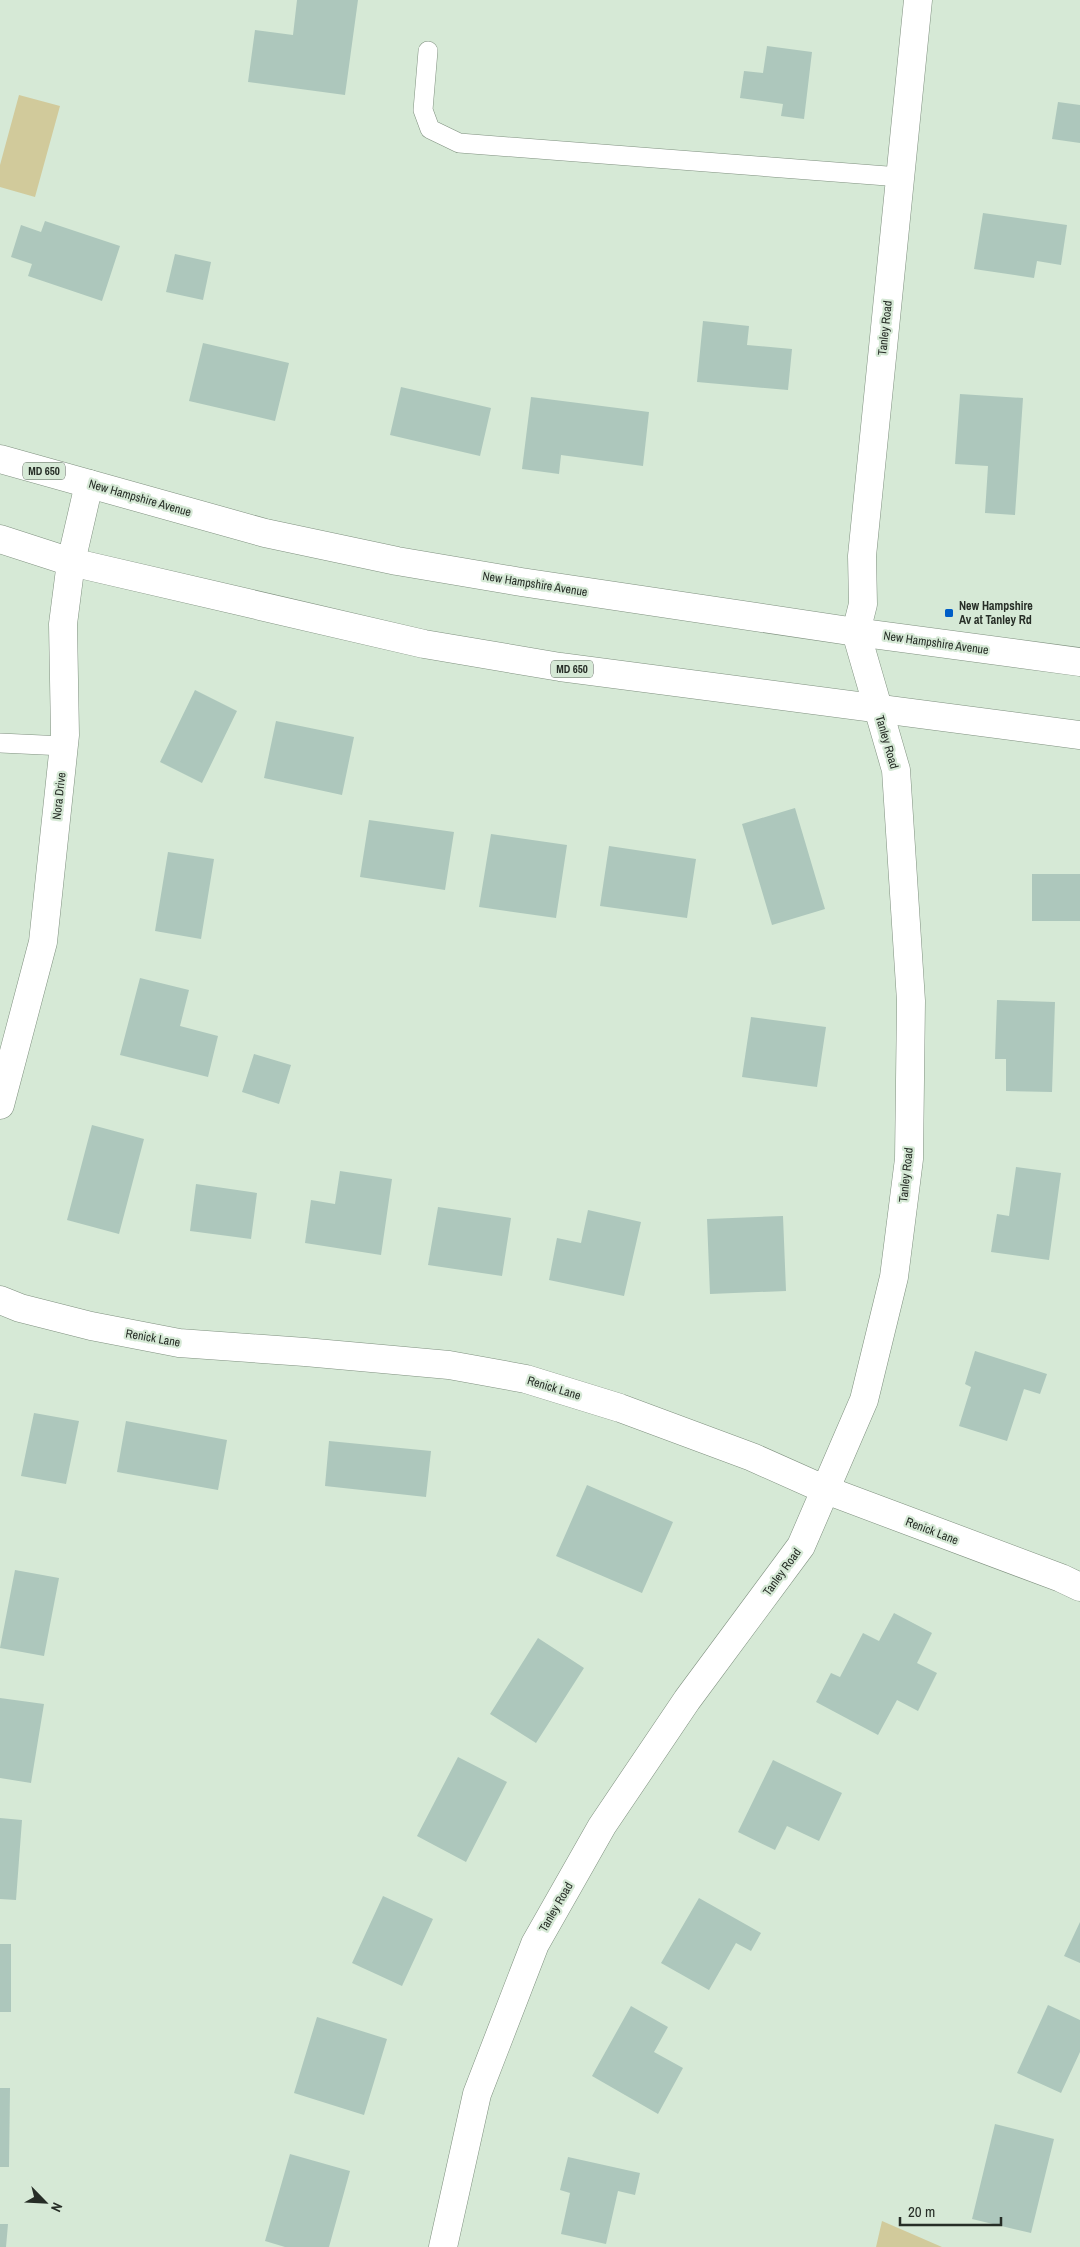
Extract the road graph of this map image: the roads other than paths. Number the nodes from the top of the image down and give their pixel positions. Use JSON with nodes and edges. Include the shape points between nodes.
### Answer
{"nodes":[{"id":1,"x":918,"y":0,"type":"edge"},
{"id":2,"x":428,"y":51,"type":"dead end"},
{"id":3,"x":900,"y":177,"type":"junction"},
{"id":4,"x":0,"y":458,"type":"edge"},
{"id":5,"x":89,"y":484,"type":"junction"},
{"id":6,"x":0,"y":539,"type":"edge"},
{"id":7,"x":71,"y":562,"type":"junction"},
{"id":8,"x":856,"y":632,"type":"junction"},
{"id":9,"x":1080,"y":662,"type":"edge"},
{"id":10,"x":878,"y":710,"type":"junction"},
{"id":11,"x":1080,"y":734,"type":"edge"},
{"id":12,"x":0,"y":743,"type":"edge"},
{"id":13,"x":64,"y":746,"type":"junction"},
{"id":14,"x":0,"y":1105,"type":"edge"},
{"id":15,"x":0,"y":1300,"type":"edge"},
{"id":16,"x":826,"y":1490,"type":"junction"},
{"id":17,"x":1080,"y":1587,"type":"edge"},
{"id":18,"x":443,"y":2247,"type":"edge"}],
"edges":[{"from":1,"to":3,"type":"street","name":"Tanley Road"},
{"from":2,"to":3,"type":"lane","via":[[423,110],[430,129],[459,143]]},
{"from":3,"to":8,"type":"street","name":"Tanley Road","via":[[862,556],[863,604]]},
{"from":4,"to":5,"type":"street","name":"New Hampshire Avenue","number":"MD 650"},
{"from":5,"to":7,"type":"street","name":"Nora Drive"},
{"from":5,"to":8,"type":"street","name":"New Hampshire Avenue","number":"MD 650","via":[[265,533],[398,561]]},
{"from":6,"to":7,"type":"street","number":"MD 650"},
{"from":7,"to":10,"type":"street","number":"MD 650","via":[[424,644],[560,667]]},
{"from":7,"to":13,"type":"street","name":"Nora Drive","via":[[63,624]]},
{"from":8,"to":9,"type":"street","name":"New Hampshire Avenue","number":"MD 650"},
{"from":8,"to":10,"type":"street","name":"Tanley Road"},
{"from":10,"to":11,"type":"street","number":"MD 650"},
{"from":10,"to":16,"type":"street","name":"Tanley Road","via":[[896,770],[911,1001],[909,1159],[894,1277],[869,1381]]},
{"from":12,"to":13,"type":"lane"},
{"from":13,"to":14,"type":"street","name":"Nora Drive","via":[[43,942]]},
{"from":15,"to":16,"type":"street","name":"Renick Lane","via":[[91,1326],[179,1343],[449,1365],[526,1379],[629,1411],[752,1457]]},
{"from":16,"to":17,"type":"street","name":"Renick Lane"},
{"from":16,"to":18,"type":"street","name":"Tanley Road","via":[[801,1546],[687,1700],[602,1826],[535,1944],[477,2094]]}]}
